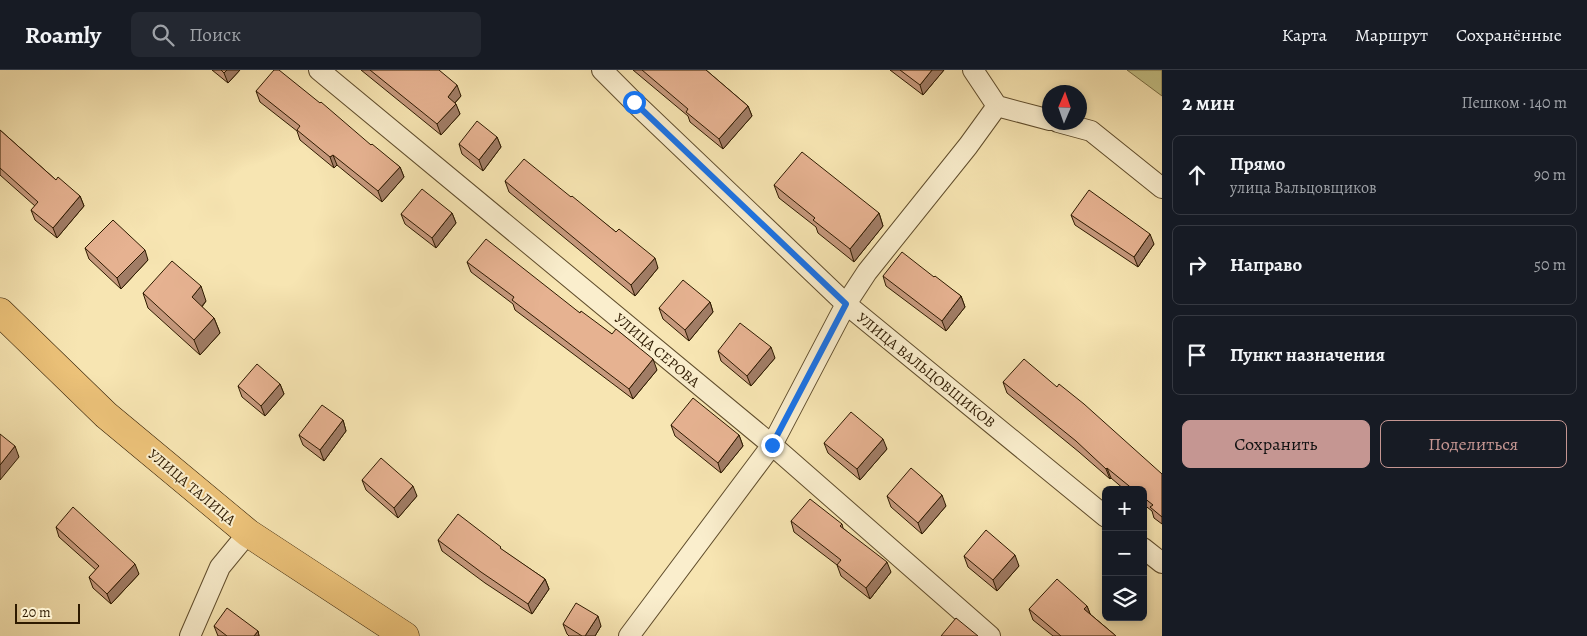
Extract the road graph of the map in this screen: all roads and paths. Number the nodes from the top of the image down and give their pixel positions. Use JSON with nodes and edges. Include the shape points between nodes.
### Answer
{"nodes":[{"id":1,"x":319,"y":70,"type":"edge"},
{"id":2,"x":602,"y":70,"type":"edge"},
{"id":3,"x":973,"y":70,"type":"edge"},
{"id":4,"x":997,"y":106,"type":"junction"},
{"id":5,"x":1042,"y":118,"type":"edge"},
{"id":6,"x":1087,"y":130,"type":"edge"},
{"id":7,"x":1162,"y":188,"type":"edge"},
{"id":8,"x":846,"y":304,"type":"junction"},
{"id":9,"x":0,"y":312,"type":"edge"},
{"id":10,"x":772,"y":445,"type":"junction"},
{"id":11,"x":1102,"y":514,"type":"edge"},
{"id":12,"x":248,"y":533,"type":"junction"},
{"id":13,"x":1147,"y":551,"type":"edge"},
{"id":14,"x":1162,"y":563,"type":"edge"},
{"id":15,"x":190,"y":636,"type":"edge"},
{"id":16,"x":405,"y":636,"type":"edge"},
{"id":17,"x":629,"y":636,"type":"edge"},
{"id":18,"x":990,"y":636,"type":"edge"}],
"edges":[{"from":1,"to":10,"type":"street","name":"УЛИЦА СЕРОВА"},
{"from":2,"to":8,"type":"street","name":"УЛИЦА ВАЛЬЦОВЩИКОВ"},
{"from":3,"to":4,"type":"street"},
{"from":4,"to":5,"type":"street"},
{"from":4,"to":8,"type":"street","via":[[867,272]]},
{"from":6,"to":7,"type":"street"},
{"from":8,"to":10,"type":"street"},
{"from":8,"to":11,"type":"street","name":"УЛИЦА ВАЛЬЦОВЩИКОВ"},
{"from":9,"to":12,"type":"main road","name":"УЛИЦА ТАЛИЦА","via":[[106,415]]},
{"from":10,"to":17,"type":"street"},
{"from":10,"to":18,"type":"street","name":"УЛИЦА СЕРОВА"},
{"from":12,"to":15,"type":"street","via":[[220,567]]},
{"from":12,"to":16,"type":"main road","name":"УЛИЦА ТАЛИЦА"},
{"from":13,"to":14,"type":"street"}]}
